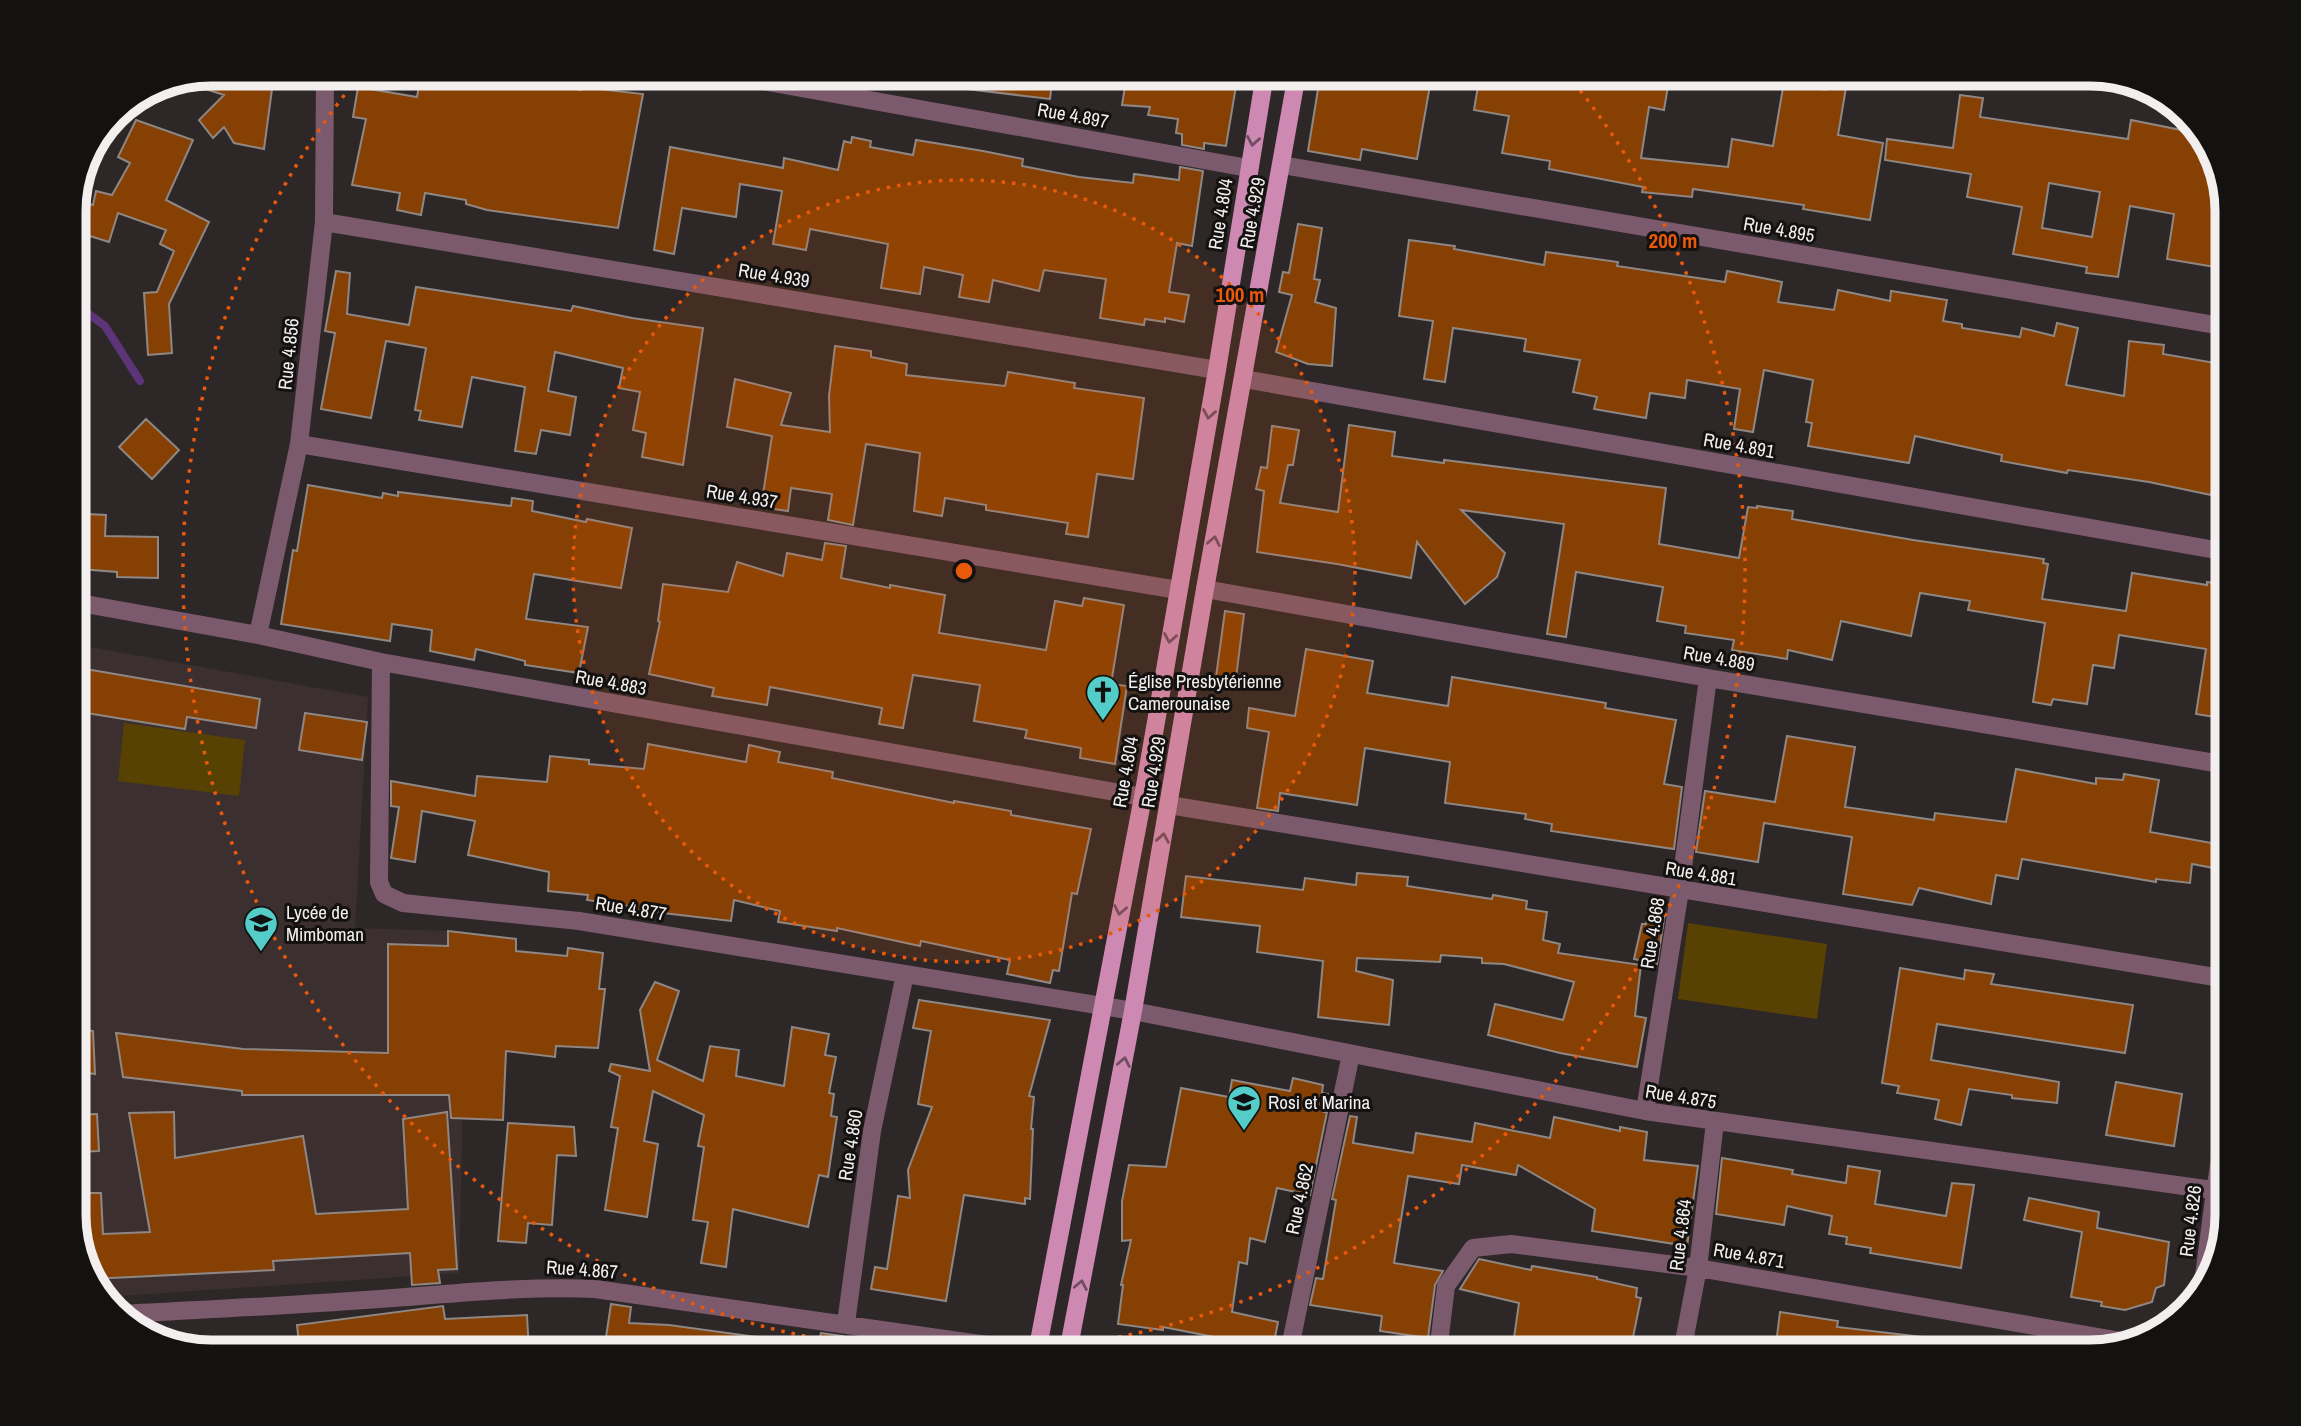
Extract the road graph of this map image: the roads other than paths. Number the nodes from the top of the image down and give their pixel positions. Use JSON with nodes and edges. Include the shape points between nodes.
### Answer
{"nodes":[{"id":1,"x":325,"y":86,"type":"edge"},
{"id":2,"x":791,"y":86,"type":"edge"},
{"id":3,"x":1263,"y":86,"type":"edge"},
{"id":4,"x":1295,"y":86,"type":"edge"},
{"id":5,"x":1282,"y":165,"type":"junction"},
{"id":6,"x":1248,"y":168,"type":"junction"},
{"id":7,"x":324,"y":222,"type":"junction"},
{"id":8,"x":2215,"y":325,"type":"edge"},
{"id":9,"x":1217,"y":370,"type":"junction"},
{"id":10,"x":1244,"y":379,"type":"junction"},
{"id":11,"x":299,"y":444,"type":"junction"},
{"id":12,"x":2215,"y":550,"type":"edge"},
{"id":13,"x":1205,"y":589,"type":"junction"},
{"id":14,"x":1178,"y":590,"type":"junction"},
{"id":15,"x":86,"y":604,"type":"edge"},
{"id":16,"x":258,"y":635,"type":"junction"},
{"id":17,"x":381,"y":662,"type":"junction"},
{"id":18,"x":1708,"y":678,"type":"junction"},
{"id":19,"x":2215,"y":763,"type":"edge"},
{"id":20,"x":1143,"y":797,"type":"junction"},
{"id":21,"x":1169,"y":805,"type":"junction"},
{"id":22,"x":1679,"y":890,"type":"junction"},
{"id":23,"x":905,"y":974,"type":"junction"},
{"id":24,"x":2215,"y":977,"type":"edge"},
{"id":25,"x":1101,"y":1006,"type":"junction"},
{"id":26,"x":1133,"y":1011,"type":"junction"},
{"id":27,"x":1351,"y":1054,"type":"junction"},
{"id":28,"x":1645,"y":1111,"type":"junction"},
{"id":29,"x":1715,"y":1122,"type":"junction"},
{"id":30,"x":2215,"y":1190,"type":"edge"},
{"id":31,"x":2214,"y":1226,"type":"edge"},
{"id":32,"x":2209,"y":1252,"type":"edge"},
{"id":33,"x":1698,"y":1268,"type":"junction"},
{"id":34,"x":134,"y":1313,"type":"edge"},
{"id":35,"x":846,"y":1324,"type":"junction"},
{"id":36,"x":2108,"y":1339,"type":"edge"},
{"id":37,"x":951,"y":1340,"type":"edge"},
{"id":38,"x":1039,"y":1340,"type":"edge"},
{"id":39,"x":1070,"y":1340,"type":"edge"},
{"id":40,"x":1292,"y":1340,"type":"edge"},
{"id":41,"x":1440,"y":1340,"type":"edge"},
{"id":42,"x":1684,"y":1340,"type":"edge"}],
"edges":[{"from":1,"to":7,"type":"street","name":"Rue 4.856"},
{"from":2,"to":6,"type":"street","name":"Rue 4.897"},
{"from":3,"to":6,"type":"main road","name":"Rue 4.804","one_way":true},
{"from":4,"to":5,"type":"main road","name":"Rue 4.929"},
{"from":5,"to":8,"type":"street","name":"Rue 4.895"},
{"from":5,"to":10,"type":"main road","name":"Rue 4.929"},
{"from":6,"to":9,"type":"main road","name":"Rue 4.804"},
{"from":7,"to":9,"type":"street","name":"Rue 4.939"},
{"from":7,"to":11,"type":"street","name":"Rue 4.856"},
{"from":9,"to":14,"type":"main road","name":"Rue 4.804","one_way":true},
{"from":10,"to":12,"type":"street","name":"Rue 4.891"},
{"from":13,"to":10,"type":"main road","name":"Rue 4.929","one_way":true},
{"from":11,"to":14,"type":"street","name":"Rue 4.937"},
{"from":11,"to":16,"type":"street","name":"Rue 4.856"},
{"from":13,"to":18,"type":"street","name":"Rue 4.889"},
{"from":13,"to":21,"type":"main road","name":"Rue 4.929"},
{"from":14,"to":20,"type":"main road","name":"Rue 4.804","one_way":true},
{"from":15,"to":16,"type":"street","name":"Rue 4.883"},
{"from":16,"to":17,"type":"street","name":"Rue 4.883"},
{"from":17,"to":20,"type":"street","name":"Rue 4.883"},
{"from":17,"to":23,"type":"street","name":"Rue 4.877","via":[[379,882],[392,899],[579,921]]},
{"from":18,"to":19,"type":"street","name":"Rue 4.889"},
{"from":18,"to":22,"type":"street","name":"Rue 4.868"},
{"from":20,"to":25,"type":"main road","name":"Rue 4.804","one_way":true},
{"from":21,"to":22,"type":"street","name":"Rue 4.881"},
{"from":26,"to":21,"type":"main road","name":"Rue 4.929","one_way":true},
{"from":22,"to":24,"type":"street","name":"Rue 4.881"},
{"from":22,"to":28,"type":"street","name":"Rue 4.868"},
{"from":23,"to":25,"type":"street","name":"Rue 4.877"},
{"from":23,"to":35,"type":"street","name":"Rue 4.860","via":[[872,1131]]},
{"from":25,"to":26,"type":"street","name":"Rue 4.877"},
{"from":25,"to":38,"type":"main road","name":"Rue 4.804"},
{"from":26,"to":27,"type":"street","name":"Rue 4.875"},
{"from":39,"to":26,"type":"main road","name":"Rue 4.929","one_way":true},
{"from":27,"to":28,"type":"street","name":"Rue 4.875"},
{"from":27,"to":40,"type":"street","name":"Rue 4.862"},
{"from":28,"to":29,"type":"street","name":"Rue 4.875"},
{"from":29,"to":30,"type":"street","name":"Rue 4.875"},
{"from":29,"to":33,"type":"street","name":"Rue 4.864"},
{"from":31,"to":32,"type":"street","name":"Rue 4.826"},
{"from":33,"to":36,"type":"street","name":"Rue 4.871"},
{"from":33,"to":41,"type":"street","name":"Rue 4.871","via":[[1511,1244],[1473,1248],[1447,1286]]},
{"from":33,"to":42,"type":"street","name":"Rue 4.864"},
{"from":34,"to":35,"type":"street","name":"Rue 4.867","via":[[545,1287],[595,1289]]},
{"from":35,"to":37,"type":"street","name":"Rue 4.867"}]}
